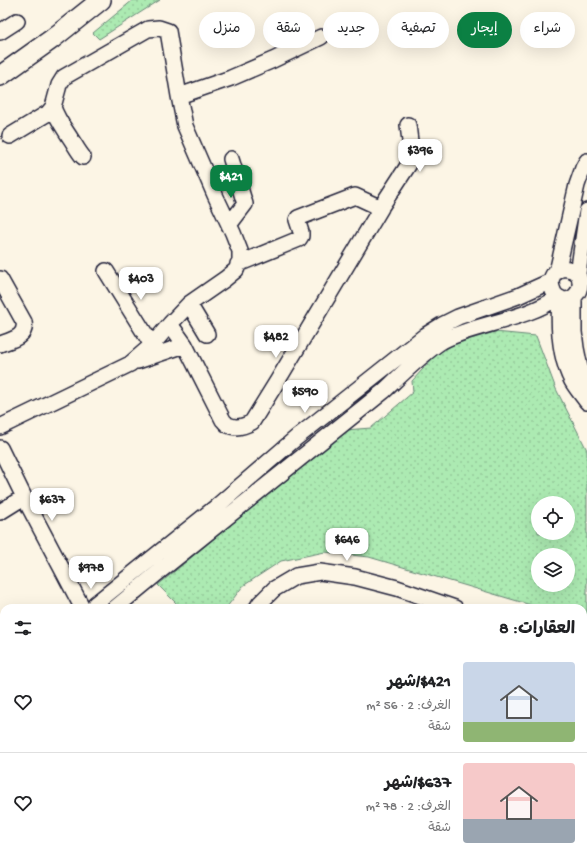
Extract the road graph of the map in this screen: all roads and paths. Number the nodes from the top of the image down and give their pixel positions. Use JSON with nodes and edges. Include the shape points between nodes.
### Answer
{"nodes":[{"id":1,"x":101,"y":0,"type":"edge"},
{"id":2,"x":17,"y":21,"type":"dead end"},
{"id":3,"x":0,"y":32,"type":"edge"},
{"id":4,"x":321,"y":37,"type":"dead end"},
{"id":5,"x":0,"y":76,"type":"edge"},
{"id":6,"x":178,"y":96,"type":"junction"},
{"id":7,"x":54,"y":107,"type":"junction"},
{"id":8,"x":408,"y":125,"type":"dead end"},
{"id":9,"x":10,"y":136,"type":"dead end"},
{"id":10,"x":83,"y":157,"type":"dead end"},
{"id":11,"x":231,"y":159,"type":"dead end"},
{"id":12,"x":587,"y":162,"type":"edge"},
{"id":13,"x":380,"y":207,"type":"junction"},
{"id":14,"x":587,"y":211,"type":"edge"},
{"id":15,"x":229,"y":225,"type":"junction"},
{"id":16,"x":238,"y":264,"type":"junction"},
{"id":17,"x":106,"y":271,"type":"dead end"},
{"id":18,"x":578,"y":274,"type":"junction"},
{"id":19,"x":554,"y":276,"type":"junction"},
{"id":20,"x":0,"y":279,"type":"edge"},
{"id":21,"x":564,"y":297,"type":"junction"},
{"id":22,"x":189,"y":304,"type":"junction"},
{"id":23,"x":170,"y":324,"type":"junction"},
{"id":24,"x":207,"y":334,"type":"dead end"},
{"id":25,"x":0,"y":344,"type":"edge"},
{"id":26,"x":152,"y":345,"type":"junction"},
{"id":27,"x":185,"y":345,"type":"junction"},
{"id":28,"x":130,"y":364,"type":"junction"},
{"id":29,"x":587,"y":402,"type":"edge"},
{"id":30,"x":0,"y":427,"type":"edge"},
{"id":31,"x":0,"y":448,"type":"edge"},
{"id":32,"x":24,"y":497,"type":"junction"},
{"id":33,"x":0,"y":512,"type":"edge"},
{"id":34,"x":87,"y":604,"type":"edge"},
{"id":35,"x":93,"y":604,"type":"edge"},
{"id":36,"x":120,"y":604,"type":"edge"},
{"id":37,"x":259,"y":604,"type":"edge"},
{"id":38,"x":436,"y":604,"type":"edge"}],
"edges":[{"from":1,"to":5,"type":"main road"},
{"from":2,"to":3,"type":"street"},
{"from":4,"to":6,"type":"street","via":[[245,72]]},
{"from":6,"to":7,"type":"street","via":[[168,31],[159,28],[148,29],[64,77],[59,85]]},
{"from":6,"to":15,"type":"street","via":[[185,126]]},
{"from":7,"to":9,"type":"street"},
{"from":7,"to":10,"type":"street","via":[[61,125]]},
{"from":8,"to":13,"type":"street","via":[[411,161]]},
{"from":11,"to":15,"type":"street","via":[[245,204]]},
{"from":12,"to":19,"type":"street","via":[[577,185]]},
{"from":13,"to":16,"type":"street","via":[[355,196],[298,218],[301,235],[298,239]]},
{"from":13,"to":27,"type":"street","via":[[252,422],[238,427],[223,420]]},
{"from":14,"to":18,"type":"street"},
{"from":15,"to":16,"type":"street","via":[[240,251]]},
{"from":16,"to":22,"type":"street","via":[[236,270],[225,280]]},
{"from":17,"to":26,"type":"street"},
{"from":18,"to":19,"type":"street","via":[[568,268],[562,269]]},
{"from":18,"to":21,"type":"street","via":[[582,284],[578,294]]},
{"from":19,"to":21,"type":"street","via":[[551,286],[553,291]]},
{"from":19,"to":35,"type":"street","via":[[518,296],[442,324],[426,335]]},
{"from":20,"to":25,"type":"street","via":[[25,327],[22,334]]},
{"from":21,"to":29,"type":"street"},
{"from":21,"to":36,"type":"street","via":[[440,342],[414,362],[384,391]]},
{"from":22,"to":23,"type":"street"},
{"from":22,"to":24,"type":"street"},
{"from":23,"to":26,"type":"street"},
{"from":23,"to":27,"type":"street"},
{"from":26,"to":28,"type":"street"},
{"from":27,"to":28,"type":"street"},
{"from":28,"to":30,"type":"street"},
{"from":31,"to":32,"type":"street"},
{"from":32,"to":33,"type":"street"},
{"from":32,"to":34,"type":"street"},
{"from":37,"to":38,"type":"street","via":[[274,589],[296,576],[320,572],[355,577],[396,588]]}]}
